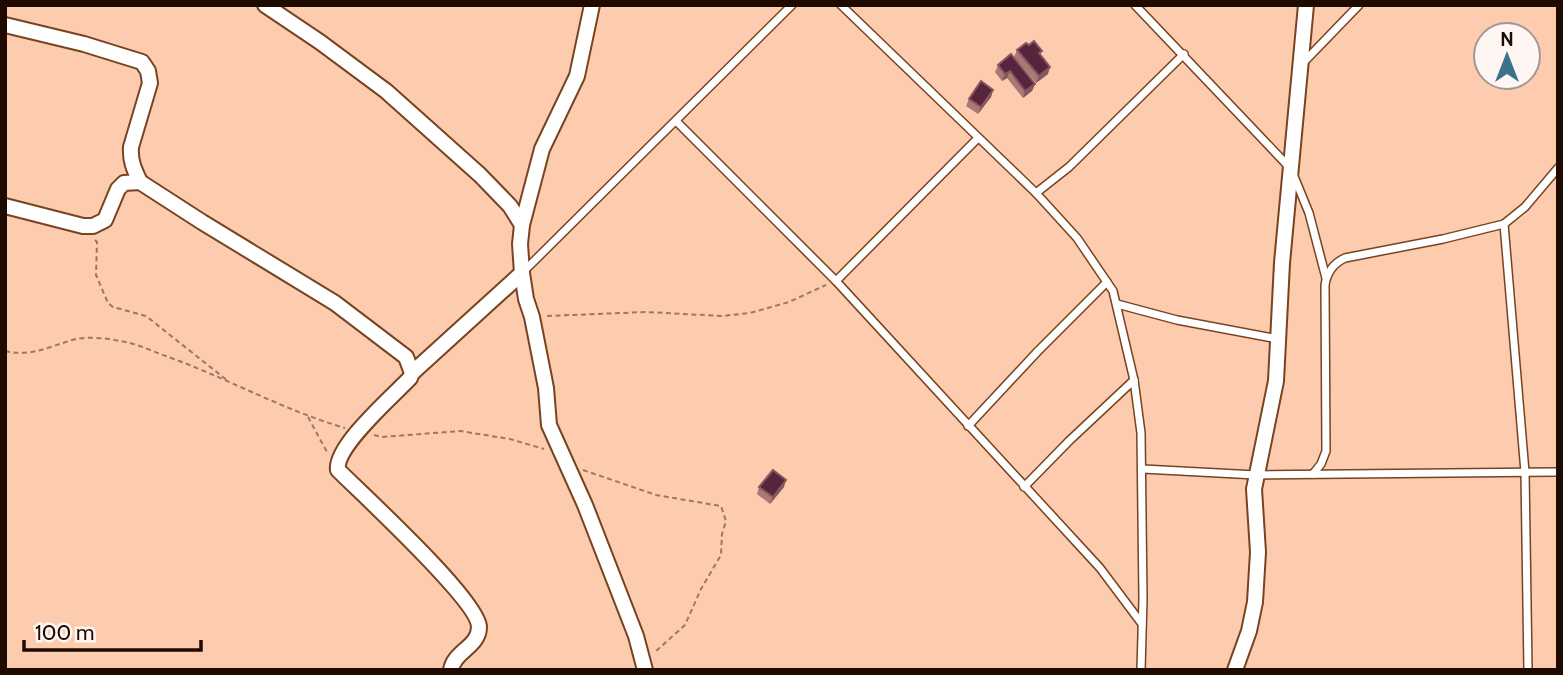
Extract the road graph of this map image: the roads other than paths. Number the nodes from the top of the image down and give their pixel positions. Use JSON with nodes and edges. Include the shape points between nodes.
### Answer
{"nodes":[{"id":1,"x":265,"y":5,"type":"edge"},
{"id":2,"x":592,"y":5,"type":"edge"},
{"id":3,"x":792,"y":5,"type":"edge"},
{"id":4,"x":841,"y":5,"type":"edge"},
{"id":5,"x":1135,"y":5,"type":"edge"},
{"id":6,"x":1306,"y":5,"type":"edge"},
{"id":7,"x":1359,"y":5,"type":"edge"},
{"id":8,"x":5,"y":24,"type":"edge"},
{"id":9,"x":1184,"y":54,"type":"junction"},
{"id":10,"x":1299,"y":67,"type":"junction"},
{"id":11,"x":676,"y":121,"type":"junction"},
{"id":12,"x":978,"y":138,"type":"junction"},
{"id":13,"x":1558,"y":168,"type":"edge"},
{"id":14,"x":1291,"y":169,"type":"junction"},
{"id":15,"x":140,"y":182,"type":"junction"},
{"id":16,"x":1036,"y":194,"type":"junction"},
{"id":17,"x":5,"y":206,"type":"edge"},
{"id":18,"x":1504,"y":224,"type":"junction"},
{"id":19,"x":522,"y":225,"type":"junction"},
{"id":20,"x":522,"y":273,"type":"junction"},
{"id":21,"x":1326,"y":278,"type":"junction"},
{"id":22,"x":836,"y":281,"type":"junction"},
{"id":23,"x":1107,"y":282,"type":"junction"},
{"id":24,"x":1117,"y":303,"type":"junction"},
{"id":25,"x":1279,"y":339,"type":"junction"},
{"id":26,"x":412,"y":373,"type":"junction"},
{"id":27,"x":1134,"y":380,"type":"junction"},
{"id":28,"x":968,"y":426,"type":"junction"},
{"id":29,"x":1143,"y":469,"type":"junction"},
{"id":30,"x":1525,"y":472,"type":"junction"},
{"id":31,"x":1558,"y":472,"type":"edge"},
{"id":32,"x":1313,"y":474,"type":"junction"},
{"id":33,"x":1256,"y":475,"type":"junction"},
{"id":34,"x":1024,"y":487,"type":"junction"},
{"id":35,"x":1143,"y":624,"type":"junction"},
{"id":36,"x":644,"y":665,"type":"edge"},
{"id":37,"x":451,"y":670,"type":"edge"},
{"id":38,"x":1141,"y":670,"type":"edge"},
{"id":39,"x":1235,"y":670,"type":"edge"},
{"id":40,"x":1528,"y":670,"type":"edge"}],
"edges":[{"from":1,"to":19,"type":"street","via":[[386,91],[480,175]]},
{"from":2,"to":19,"type":"street","via":[[577,76],[542,149]]},
{"from":3,"to":11,"type":"lane"},
{"from":4,"to":12,"type":"lane"},
{"from":5,"to":9,"type":"lane"},
{"from":6,"to":10,"type":"street"},
{"from":7,"to":10,"type":"lane"},
{"from":8,"to":15,"type":"street","via":[[142,62],[150,83],[131,157]]},
{"from":9,"to":14,"type":"lane"},
{"from":9,"to":16,"type":"lane"},
{"from":10,"to":14,"type":"street"},
{"from":11,"to":20,"type":"lane"},
{"from":11,"to":22,"type":"lane"},
{"from":12,"to":16,"type":"lane"},
{"from":12,"to":22,"type":"lane"},
{"from":13,"to":18,"type":"lane"},
{"from":14,"to":21,"type":"lane","via":[[1309,213]]},
{"from":14,"to":25,"type":"street"},
{"from":15,"to":17,"type":"street","via":[[124,183],[105,220],[93,226]]},
{"from":15,"to":26,"type":"street","via":[[335,303],[407,357]]},
{"from":16,"to":23,"type":"lane","via":[[1077,238]]},
{"from":18,"to":21,"type":"lane","via":[[1345,258]]},
{"from":18,"to":30,"type":"lane"},
{"from":19,"to":20,"type":"street"},
{"from":20,"to":26,"type":"street"},
{"from":20,"to":36,"type":"street","via":[[546,388],[549,425],[585,505]]},
{"from":21,"to":32,"type":"lane","via":[[1327,438],[1321,464]]},
{"from":22,"to":28,"type":"lane"},
{"from":23,"to":24,"type":"lane"},
{"from":23,"to":28,"type":"lane"},
{"from":24,"to":25,"type":"lane","via":[[1177,320]]},
{"from":24,"to":27,"type":"lane"},
{"from":25,"to":33,"type":"street","via":[[1276,381]]},
{"from":26,"to":37,"type":"street","via":[[358,432],[337,463],[338,470],[460,593],[478,620],[480,630],[474,643],[454,659]]},
{"from":27,"to":29,"type":"lane"},
{"from":27,"to":34,"type":"lane"},
{"from":28,"to":34,"type":"lane"},
{"from":29,"to":33,"type":"lane"},
{"from":29,"to":35,"type":"lane"},
{"from":30,"to":31,"type":"lane"},
{"from":30,"to":32,"type":"lane"},
{"from":30,"to":40,"type":"lane"},
{"from":32,"to":33,"type":"lane"},
{"from":33,"to":39,"type":"street","via":[[1255,602]]},
{"from":34,"to":35,"type":"lane","via":[[1107,576]]},
{"from":35,"to":38,"type":"lane"}]}
